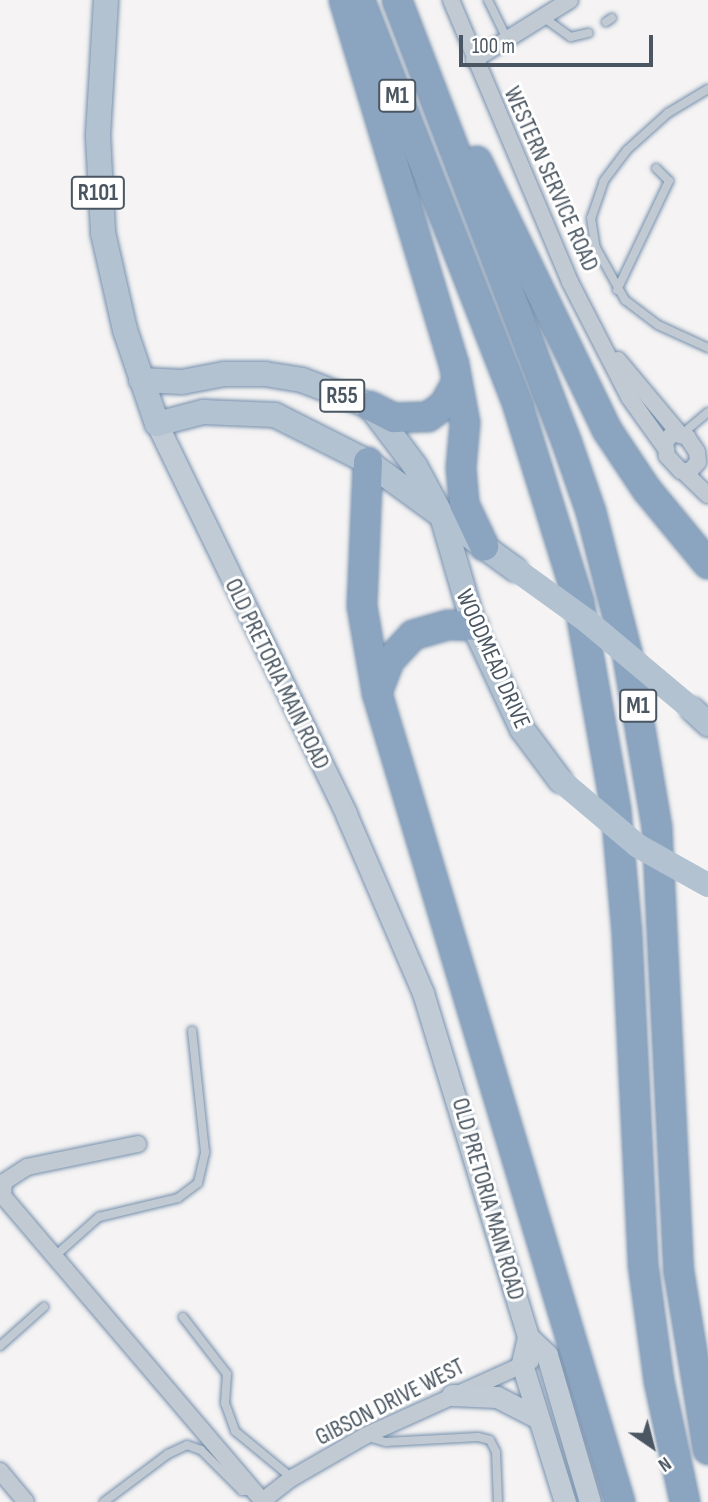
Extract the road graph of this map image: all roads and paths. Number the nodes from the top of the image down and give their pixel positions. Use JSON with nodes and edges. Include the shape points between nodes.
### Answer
{"nodes":[{"id":1,"x":106,"y":0,"type":"edge"},
{"id":2,"x":344,"y":0,"type":"edge"},
{"id":3,"x":360,"y":0,"type":"edge"},
{"id":4,"x":399,"y":0,"type":"edge"},
{"id":5,"x":451,"y":0,"type":"edge"},
{"id":6,"x":488,"y":0,"type":"edge"},
{"id":7,"x":570,"y":0,"type":"edge"},
{"id":8,"x":542,"y":17,"type":"junction"},
{"id":9,"x":589,"y":33,"type":"dead end"},
{"id":10,"x":507,"y":39,"type":"junction"},
{"id":11,"x":474,"y":60,"type":"junction"},
{"id":12,"x":708,"y":89,"type":"edge"},
{"id":13,"x":656,"y":168,"type":"dead end"},
{"id":14,"x":617,"y":290,"type":"junction"},
{"id":15,"x":600,"y":335,"type":"junction"},
{"id":16,"x":708,"y":348,"type":"edge"},
{"id":17,"x":141,"y":380,"type":"junction"},
{"id":18,"x":457,"y":382,"type":"junction"},
{"id":19,"x":370,"y":407,"type":"junction"},
{"id":20,"x":708,"y":412,"type":"edge"},
{"id":21,"x":157,"y":424,"type":"junction"},
{"id":22,"x":680,"y":433,"type":"junction"},
{"id":23,"x":664,"y":446,"type":"junction"},
{"id":24,"x":368,"y":462,"type":"junction"},
{"id":25,"x":699,"y":462,"type":"edge"},
{"id":26,"x":708,"y":495,"type":"edge"},
{"id":27,"x":442,"y":516,"type":"junction"},
{"id":28,"x":484,"y":546,"type":"junction"},
{"id":29,"x":708,"y":564,"type":"edge"},
{"id":30,"x":474,"y":626,"type":"junction"},
{"id":31,"x":377,"y":694,"type":"junction"},
{"id":32,"x":701,"y":717,"type":"edge"},
{"id":33,"x":708,"y":885,"type":"edge"},
{"id":34,"x":192,"y":1031,"type":"dead end"},
{"id":35,"x":138,"y":1144,"type":"dead end"},
{"id":36,"x":55,"y":1256,"type":"junction"},
{"id":37,"x":44,"y":1307,"type":"dead end"},
{"id":38,"x":183,"y":1317,"type":"dead end"},
{"id":39,"x":528,"y":1337,"type":"junction"},
{"id":40,"x":0,"y":1346,"type":"edge"},
{"id":41,"x":547,"y":1355,"type":"junction"},
{"id":42,"x":522,"y":1364,"type":"junction"},
{"id":43,"x":452,"y":1395,"type":"junction"},
{"id":44,"x":538,"y":1418,"type":"junction"},
{"id":45,"x":365,"y":1436,"type":"junction"},
{"id":46,"x":708,"y":1450,"type":"edge"},
{"id":47,"x":0,"y":1471,"type":"edge"},
{"id":48,"x":292,"y":1478,"type":"junction"},
{"id":49,"x":260,"y":1498,"type":"edge"},
{"id":50,"x":26,"y":1502,"type":"edge"},
{"id":51,"x":104,"y":1502,"type":"edge"},
{"id":52,"x":498,"y":1502,"type":"edge"},
{"id":53,"x":565,"y":1502,"type":"edge"},
{"id":54,"x":590,"y":1502,"type":"edge"},
{"id":55,"x":620,"y":1502,"type":"edge"},
{"id":56,"x":685,"y":1502,"type":"edge"}],
"edges":[{"from":1,"to":17,"type":"main road","name":"OLD PRETORIA MAIN ROAD","number":"R101","via":[[98,193],[112,283]]},
{"from":2,"to":18,"type":"highway"},
{"from":3,"to":56,"type":"highway","number":"M1","via":[[518,406],[579,603],[616,810],[627,934],[643,1264],[659,1381]]},
{"from":4,"to":29,"type":"highway","via":[[607,430],[647,490]]},
{"from":4,"to":46,"type":"highway","number":"M1","via":[[567,443],[591,512],[627,652],[657,828],[679,1272]]},
{"from":5,"to":11,"type":"street","name":"WESTERN SERVICE ROAD"},
{"from":6,"to":10,"type":"lane"},
{"from":7,"to":8,"type":"street"},
{"from":8,"to":9,"type":"lane","via":[[571,37]]},
{"from":8,"to":10,"type":"street"},
{"from":10,"to":11,"type":"street"},
{"from":11,"to":15,"type":"street","name":"WESTERN SERVICE ROAD","via":[[529,194]]},
{"from":12,"to":14,"type":"lane","via":[[640,136],[612,167],[598,194],[591,218],[592,236]]},
{"from":13,"to":14,"type":"lane","via":[[669,181]]},
{"from":14,"to":16,"type":"lane","via":[[657,325]]},
{"from":15,"to":22,"type":"street","name":"WESTERN SERVICE ROAD"},
{"from":15,"to":23,"type":"street","name":"WESTERN SERVICE ROAD","via":[[629,397]]},
{"from":17,"to":19,"type":"main road","number":"R55","via":[[182,382],[223,374],[265,374],[302,380]]},
{"from":17,"to":21,"type":"main road","name":"OLD PRETORIA MAIN ROAD","number":"R101"},
{"from":18,"to":19,"type":"highway","via":[[444,405],[428,417],[394,418]]},
{"from":18,"to":28,"type":"highway","via":[[465,423],[464,504]]},
{"from":19,"to":27,"type":"main road","name":"WOODMEAD DRIVE","number":"R55","via":[[415,466]]},
{"from":20,"to":22,"type":"lane"},
{"from":21,"to":24,"type":"main road","name":"WOODMEAD DRIVE","number":"R55","via":[[203,412],[275,415]]},
{"from":21,"to":39,"type":"main road","name":"OLD PRETORIA MAIN ROAD","number":"R101","via":[[346,814],[423,993]]},
{"from":22,"to":23,"type":"street","via":[[669,435]]},
{"from":22,"to":25,"type":"street","name":"WESTERN SERVICE ROAD"},
{"from":23,"to":25,"type":"street","name":"WESTERN SERVICE ROAD","via":[[673,465]]},
{"from":24,"to":27,"type":"main road","name":"WOODMEAD DRIVE","number":"R55"},
{"from":24,"to":31,"type":"highway","via":[[362,606]]},
{"from":25,"to":26,"type":"street"},
{"from":27,"to":28,"type":"main road","name":"WOODMEAD DRIVE","number":"R55"},
{"from":27,"to":30,"type":"main road","name":"WOODMEAD DRIVE","number":"R55"},
{"from":28,"to":32,"type":"main road","name":"WOODMEAD DRIVE","number":"R55","bridge":true,"via":[[587,621]]},
{"from":30,"to":31,"type":"highway","via":[[449,625],[412,635],[388,661]]},
{"from":30,"to":33,"type":"main road","name":"WOODMEAD DRIVE","number":"R55","bridge":true,"via":[[522,729],[560,780],[638,846]]},
{"from":31,"to":55,"type":"highway"},
{"from":34,"to":36,"type":"lane","via":[[205,1152],[198,1183],[178,1198],[99,1217]]},
{"from":35,"to":36,"type":"street","via":[[27,1167],[4,1182],[3,1196]]},
{"from":36,"to":49,"type":"street"},
{"from":37,"to":40,"type":"lane"},
{"from":38,"to":48,"type":"lane","via":[[227,1374],[225,1403],[235,1431]]},
{"from":39,"to":41,"type":"main road","name":"OLD PRETORIA MAIN ROAD","number":"R101"},
{"from":39,"to":42,"type":"main road","name":"OLD PRETORIA MAIN ROAD","number":"R101"},
{"from":41,"to":42,"type":"street","name":"GIBSON DRIVE WEST"},
{"from":41,"to":54,"type":"main road"},
{"from":42,"to":43,"type":"street","name":"GIBSON DRIVE WEST"},
{"from":42,"to":44,"type":"main road","name":"OLD PRETORIA MAIN ROAD","number":"R101"},
{"from":43,"to":44,"type":"main road","via":[[497,1397]]},
{"from":43,"to":45,"type":"street","name":"GIBSON DRIVE WEST"},
{"from":44,"to":53,"type":"main road","name":"OLD PRETORIA MAIN ROAD","number":"R101"},
{"from":45,"to":48,"type":"street","name":"GIBSON DRIVE WEST"},
{"from":45,"to":52,"type":"lane","via":[[386,1442],[490,1440],[496,1451]]},
{"from":47,"to":50,"type":"street"},
{"from":48,"to":49,"type":"street","name":"GIBSON DRIVE WEST"},
{"from":49,"to":51,"type":"lane","via":[[242,1491],[201,1450],[187,1445]]}]}
